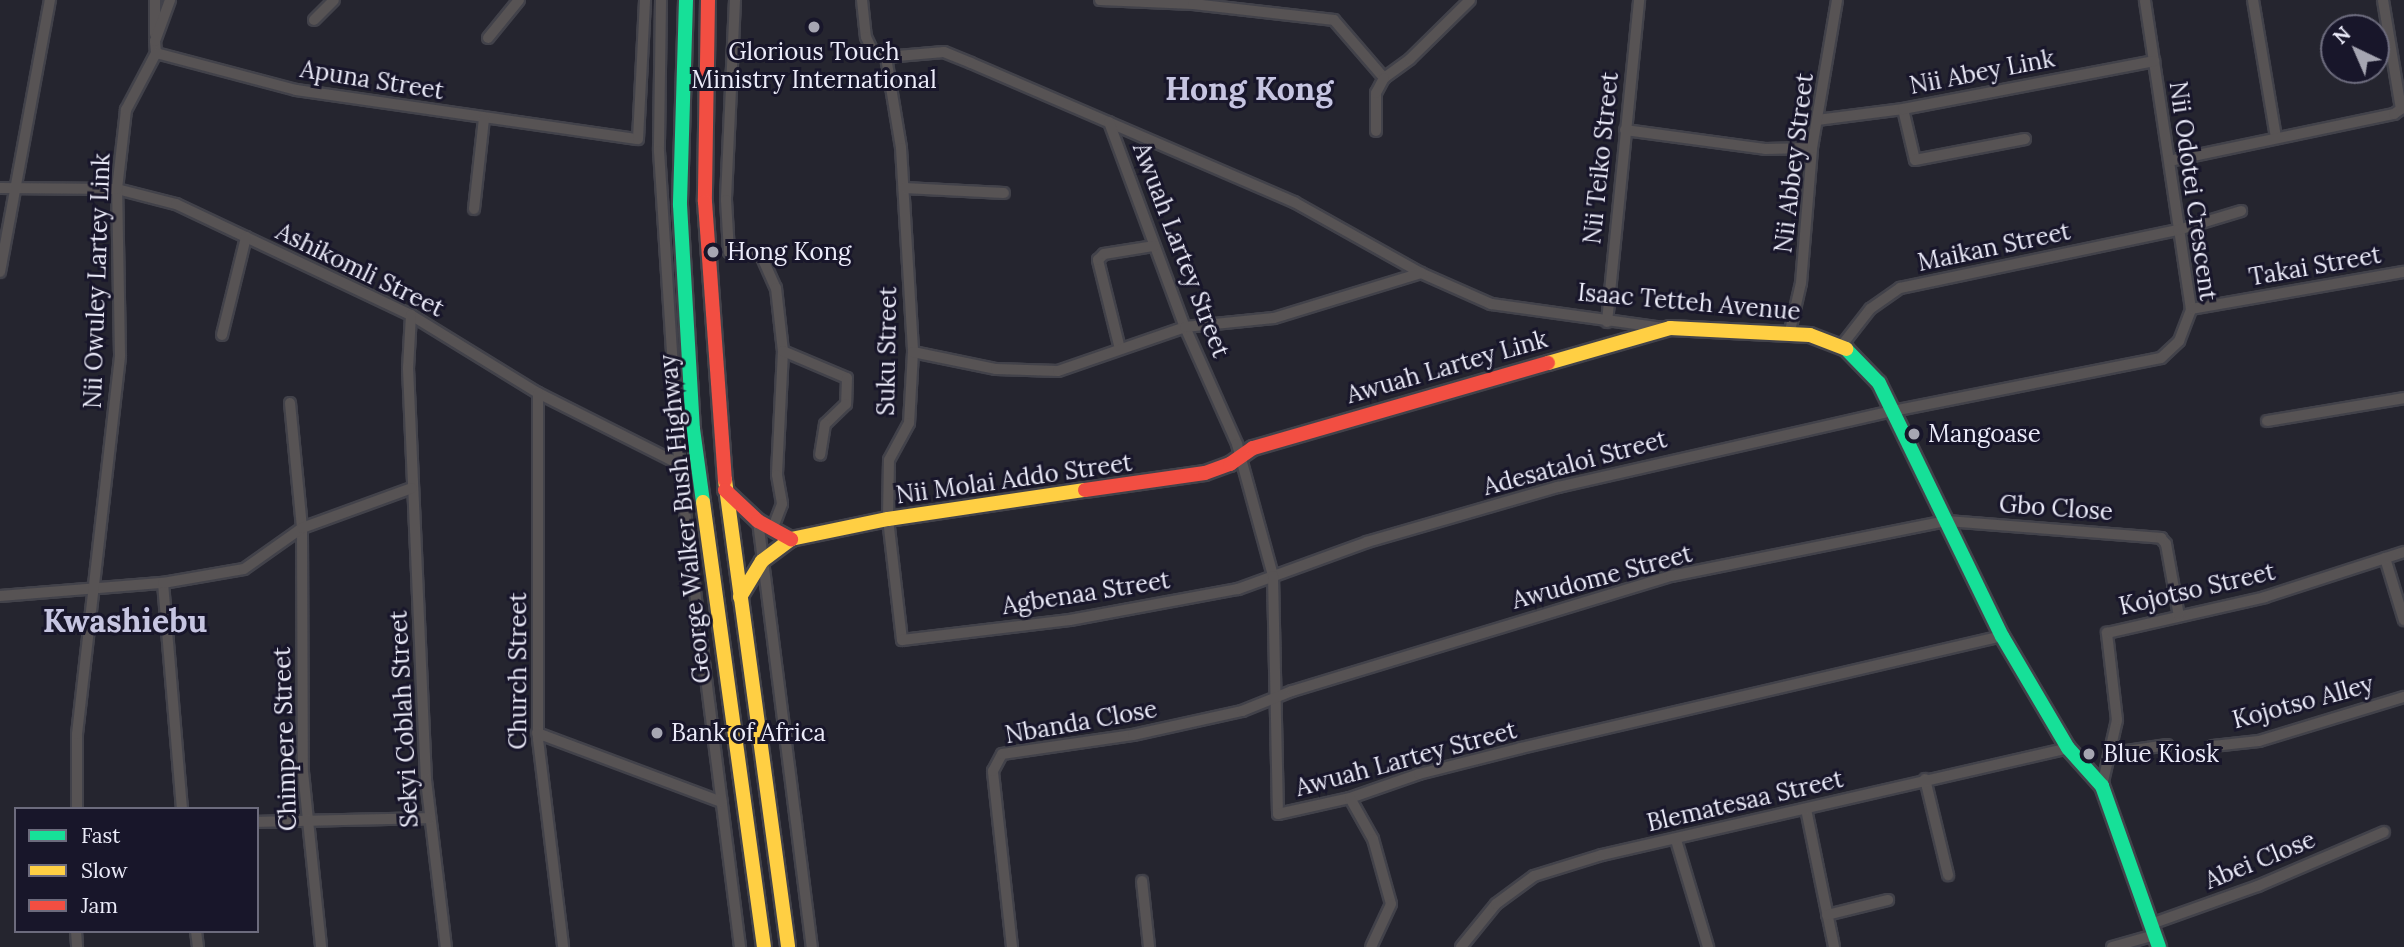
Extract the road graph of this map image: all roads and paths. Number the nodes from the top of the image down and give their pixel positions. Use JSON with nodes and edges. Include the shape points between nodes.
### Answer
{"nodes":[{"id":1,"x":50,"y":0,"type":"edge"},
{"id":2,"x":155,"y":0,"type":"edge"},
{"id":3,"x":170,"y":0,"type":"edge"},
{"id":4,"x":334,"y":0,"type":"edge"},
{"id":5,"x":645,"y":0,"type":"edge"},
{"id":6,"x":661,"y":0,"type":"edge"},
{"id":7,"x":686,"y":0,"type":"edge"},
{"id":8,"x":708,"y":0,"type":"edge"},
{"id":9,"x":735,"y":0,"type":"edge"},
{"id":10,"x":862,"y":0,"type":"edge"},
{"id":11,"x":1100,"y":0,"type":"edge"},
{"id":12,"x":1470,"y":0,"type":"edge"},
{"id":13,"x":1639,"y":0,"type":"edge"},
{"id":14,"x":1837,"y":0,"type":"edge"},
{"id":15,"x":2145,"y":0,"type":"edge"},
{"id":16,"x":2253,"y":0,"type":"edge"},
{"id":17,"x":2383,"y":0,"type":"edge"},
{"id":18,"x":516,"y":1,"type":"edge"},
{"id":19,"x":1193,"y":2,"type":"edge"},
{"id":20,"x":314,"y":20,"type":"dead end"},
{"id":21,"x":488,"y":38,"type":"dead end"},
{"id":22,"x":155,"y":41,"type":"junction"},
{"id":23,"x":156,"y":53,"type":"junction"},
{"id":24,"x":886,"y":57,"type":"junction"},
{"id":25,"x":2154,"y":61,"type":"junction"},
{"id":26,"x":1384,"y":78,"type":"junction"},
{"id":27,"x":1903,"y":108,"type":"junction"},
{"id":28,"x":484,"y":119,"type":"junction"},
{"id":29,"x":1817,"y":120,"type":"junction"},
{"id":30,"x":1109,"y":121,"type":"junction"},
{"id":31,"x":1625,"y":130,"type":"junction"},
{"id":32,"x":1376,"y":131,"type":"dead end"},
{"id":33,"x":2276,"y":138,"type":"junction"},
{"id":34,"x":2025,"y":139,"type":"dead end"},
{"id":35,"x":1812,"y":148,"type":"junction"},
{"id":36,"x":2169,"y":161,"type":"junction"},
{"id":37,"x":0,"y":188,"type":"edge"},
{"id":38,"x":904,"y":188,"type":"junction"},
{"id":39,"x":15,"y":189,"type":"junction"},
{"id":40,"x":117,"y":189,"type":"junction"},
{"id":41,"x":1004,"y":193,"type":"dead end"},
{"id":42,"x":474,"y":209,"type":"dead end"},
{"id":43,"x":2241,"y":211,"type":"dead end"},
{"id":44,"x":2178,"y":230,"type":"junction"},
{"id":45,"x":246,"y":237,"type":"junction"},
{"id":46,"x":1154,"y":246,"type":"junction"},
{"id":47,"x":0,"y":272,"type":"edge"},
{"id":48,"x":2404,"y":272,"type":"edge"},
{"id":49,"x":1421,"y":273,"type":"junction"},
{"id":50,"x":2191,"y":309,"type":"junction"},
{"id":51,"x":411,"y":315,"type":"junction"},
{"id":52,"x":1607,"y":321,"type":"junction"},
{"id":53,"x":1185,"y":327,"type":"junction"},
{"id":54,"x":1670,"y":328,"type":"junction"},
{"id":55,"x":1790,"y":331,"type":"junction"},
{"id":56,"x":222,"y":335,"type":"dead end"},
{"id":57,"x":1842,"y":345,"type":"junction"},
{"id":58,"x":1120,"y":349,"type":"junction"},
{"id":59,"x":783,"y":351,"type":"junction"},
{"id":60,"x":913,"y":352,"type":"junction"},
{"id":61,"x":538,"y":393,"type":"junction"},
{"id":62,"x":2404,"y":398,"type":"edge"},
{"id":63,"x":290,"y":403,"type":"dead end"},
{"id":64,"x":1894,"y":411,"type":"junction"},
{"id":65,"x":2267,"y":421,"type":"dead end"},
{"id":66,"x":820,"y":455,"type":"dead end"},
{"id":67,"x":1241,"y":458,"type":"junction"},
{"id":68,"x":679,"y":464,"type":"junction"},
{"id":69,"x":412,"y":488,"type":"junction"},
{"id":70,"x":724,"y":490,"type":"junction"},
{"id":71,"x":888,"y":519,"type":"junction"},
{"id":72,"x":1947,"y":521,"type":"junction"},
{"id":73,"x":758,"y":522,"type":"junction"},
{"id":74,"x":302,"y":528,"type":"junction"},
{"id":75,"x":772,"y":530,"type":"junction"},
{"id":76,"x":791,"y":538,"type":"junction"},
{"id":77,"x":2404,"y":552,"type":"edge"},
{"id":78,"x":2385,"y":558,"type":"junction"},
{"id":79,"x":762,"y":561,"type":"junction"},
{"id":80,"x":1273,"y":576,"type":"junction"},
{"id":81,"x":163,"y":583,"type":"junction"},
{"id":82,"x":93,"y":588,"type":"junction"},
{"id":83,"x":0,"y":596,"type":"edge"},
{"id":84,"x":740,"y":597,"type":"junction"},
{"id":85,"x":2179,"y":617,"type":"junction"},
{"id":86,"x":2404,"y":620,"type":"edge"},
{"id":87,"x":2002,"y":636,"type":"junction"},
{"id":88,"x":902,"y":640,"type":"joint"},
{"id":89,"x":2404,"y":696,"type":"edge"},
{"id":90,"x":1275,"y":698,"type":"junction"},
{"id":91,"x":537,"y":733,"type":"junction"},
{"id":92,"x":2167,"y":745,"type":"dead end"},
{"id":93,"x":2213,"y":746,"type":"dead end"},
{"id":94,"x":2067,"y":748,"type":"junction"},
{"id":95,"x":2113,"y":753,"type":"junction"},
{"id":96,"x":1925,"y":779,"type":"junction"},
{"id":97,"x":2102,"y":786,"type":"junction"},
{"id":98,"x":1350,"y":798,"type":"junction"},
{"id":99,"x":722,"y":802,"type":"junction"},
{"id":100,"x":76,"y":807,"type":"edge"},
{"id":101,"x":182,"y":807,"type":"edge"},
{"id":102,"x":1806,"y":809,"type":"junction"},
{"id":103,"x":429,"y":818,"type":"junction"},
{"id":104,"x":307,"y":821,"type":"junction"},
{"id":105,"x":259,"y":822,"type":"edge"},
{"id":106,"x":2384,"y":832,"type":"dead end"},
{"id":107,"x":1676,"y":840,"type":"junction"},
{"id":108,"x":1948,"y":875,"type":"dead end"},
{"id":109,"x":1142,"y":881,"type":"dead end"},
{"id":110,"x":1888,"y":900,"type":"dead end"},
{"id":111,"x":1827,"y":915,"type":"junction"},
{"id":112,"x":2155,"y":935,"type":"edge"},
{"id":113,"x":321,"y":947,"type":"edge"},
{"id":114,"x":446,"y":947,"type":"edge"},
{"id":115,"x":563,"y":947,"type":"edge"},
{"id":116,"x":740,"y":947,"type":"edge"},
{"id":117,"x":764,"y":947,"type":"edge"},
{"id":118,"x":788,"y":947,"type":"edge"},
{"id":119,"x":812,"y":947,"type":"edge"},
{"id":120,"x":1012,"y":947,"type":"edge"},
{"id":121,"x":1149,"y":947,"type":"edge"},
{"id":122,"x":1371,"y":947,"type":"edge"},
{"id":123,"x":1461,"y":947,"type":"edge"},
{"id":124,"x":1708,"y":947,"type":"edge"},
{"id":125,"x":1834,"y":947,"type":"edge"},
{"id":126,"x":2112,"y":947,"type":"edge"}],
"edges":[{"from":1,"to":39,"type":"street"},
{"from":2,"to":22,"type":"street"},
{"from":3,"to":22,"type":"street"},
{"from":4,"to":20,"type":"street"},
{"from":5,"to":28,"type":"street","name":"Apuna Street","via":[[640,137]]},
{"from":6,"to":68,"type":"street","via":[[659,151]]},
{"from":7,"to":117,"type":"main road","name":"George Walker Bush Highway","via":[[680,205],[693,429]]},
{"from":8,"to":70,"type":"main road","name":"George Walker Bush Highway","via":[[705,202]]},
{"from":9,"to":59,"type":"street","via":[[726,200],[729,252],[761,255],[776,288]]},
{"from":10,"to":24,"type":"street","via":[[868,46]]},
{"from":11,"to":19,"type":"street"},
{"from":12,"to":26,"type":"street"},
{"from":13,"to":31,"type":"street","name":"Nii Teiko Street"},
{"from":14,"to":29,"type":"street","name":"Nii Abbey Street"},
{"from":15,"to":25,"type":"street","name":"Nii Odotei Crescent"},
{"from":16,"to":33,"type":"street"},
{"from":17,"to":33,"type":"street","via":[[2401,109]]},
{"from":18,"to":21,"type":"street"},
{"from":19,"to":26,"type":"street","via":[[1334,20]]},
{"from":22,"to":23,"type":"street"},
{"from":23,"to":28,"type":"street","name":"Apuna Street","via":[[296,90]]},
{"from":23,"to":40,"type":"street","name":"Nii Owuley Lartey Link","via":[[126,110]]},
{"from":24,"to":30,"type":"street","name":"Isaac Tetteh Avenue","via":[[944,52]]},
{"from":24,"to":38,"type":"street","name":"Suku Street"},
{"from":25,"to":27,"type":"street","name":"Nii Abey Link"},
{"from":25,"to":36,"type":"street","name":"Nii Odotei Crescent"},
{"from":26,"to":32,"type":"street","via":[[1376,93]]},
{"from":27,"to":29,"type":"street","name":"Nii Abey Link"},
{"from":27,"to":34,"type":"street","via":[[1915,160]]},
{"from":28,"to":42,"type":"street"},
{"from":29,"to":35,"type":"street","name":"Nii Abbey Street"},
{"from":30,"to":46,"type":"street","name":"Awuah Lartey Street"},
{"from":30,"to":49,"type":"street","name":"Isaac Tetteh Avenue","via":[[1294,202]]},
{"from":31,"to":35,"type":"street","via":[[1765,149]]},
{"from":31,"to":52,"type":"street","name":"Nii Teiko Street"},
{"from":33,"to":36,"type":"street"},
{"from":35,"to":55,"type":"street","name":"Nii Abbey Street","via":[[1801,283]]},
{"from":36,"to":44,"type":"street","name":"Nii Odotei Crescent"},
{"from":37,"to":39,"type":"street","name":"Ashikomli Street"},
{"from":38,"to":41,"type":"street"},
{"from":38,"to":60,"type":"street","name":"Suku Street"},
{"from":39,"to":40,"type":"street","name":"Ashikomli Street"},
{"from":39,"to":47,"type":"street"},
{"from":40,"to":45,"type":"street","name":"Ashikomli Street","via":[[176,205]]},
{"from":40,"to":82,"type":"street","name":"Nii Owuley Lartey Link","via":[[120,355]]},
{"from":43,"to":44,"type":"street","name":"Maikan Street"},
{"from":44,"to":50,"type":"street","name":"Nii Odotei Crescent"},
{"from":44,"to":57,"type":"street","name":"Maikan Street","via":[[1900,288],[1870,309]]},
{"from":45,"to":51,"type":"street","name":"Ashikomli Street"},
{"from":45,"to":56,"type":"street"},
{"from":46,"to":53,"type":"street","name":"Awuah Lartey Street"},
{"from":46,"to":58,"type":"street","via":[[1104,254],[1098,260]]},
{"from":48,"to":50,"type":"street","name":"Takai Street"},
{"from":49,"to":52,"type":"street","name":"Isaac Tetteh Avenue","via":[[1491,304]]},
{"from":49,"to":53,"type":"street","via":[[1274,318]]},
{"from":50,"to":64,"type":"street","name":"Nii Odotei Crescent","via":[[2179,341],[2161,358]]},
{"from":51,"to":61,"type":"street","name":"Ashikomli Street"},
{"from":51,"to":69,"type":"street","name":"Sekyi Coblah Street"},
{"from":52,"to":54,"type":"street","name":"Isaac Tetteh Avenue"},
{"from":53,"to":58,"type":"street"},
{"from":53,"to":67,"type":"street","name":"Awuah Lartey Street"},
{"from":54,"to":55,"type":"main road","name":"Isaac Tetteh Avenue"},
{"from":54,"to":67,"type":"main road","name":"Awuah Lartey Link","via":[[1313,429],[1253,448]]},
{"from":55,"to":57,"type":"main road","name":"Isaac Tetteh Avenue"},
{"from":57,"to":64,"type":"main road","name":"Isaac Tetteh Avenue","via":[[1869,368]]},
{"from":58,"to":60,"type":"street","via":[[1058,371],[996,369]]},
{"from":59,"to":66,"type":"street","via":[[848,378],[846,404],[825,424]]},
{"from":59,"to":75,"type":"street","via":[[777,475],[782,505]]},
{"from":60,"to":71,"type":"street","name":"Suku Street","via":[[909,423],[889,460]]},
{"from":61,"to":68,"type":"street","name":"Ashikomli Street"},
{"from":61,"to":91,"type":"street","name":"Church Street"},
{"from":62,"to":65,"type":"street"},
{"from":63,"to":74,"type":"street","name":"Chimpere Street"},
{"from":64,"to":72,"type":"main road","name":"Isaac Tetteh Avenue"},
{"from":64,"to":80,"type":"street","name":"Adesataloi Street","via":[[1558,487],[1367,542]]},
{"from":67,"to":71,"type":"main road","name":"Nii Molai Addo Street","via":[[1205,473],[1126,487]]},
{"from":67,"to":80,"type":"street","name":"Awuah Lartey Street"},
{"from":68,"to":99,"type":"street","via":[[695,620]]},
{"from":69,"to":74,"type":"street"},
{"from":69,"to":103,"type":"street","name":"Sekyi Coblah Street"},
{"from":70,"to":73,"type":"main road"},
{"from":70,"to":84,"type":"main road","name":"George Walker Bush Highway"},
{"from":71,"to":76,"type":"main road","name":"Nii Molai Addo Street"},
{"from":71,"to":88,"type":"street","name":"Suku Street"},
{"from":72,"to":85,"type":"street","name":"Gbo Close","via":[[2161,538],[2166,544]]},
{"from":72,"to":87,"type":"main road","name":"Isaac Tetteh Avenue"},
{"from":72,"to":90,"type":"street","name":"Awudome Street","via":[[1671,576]]},
{"from":73,"to":75,"type":"main road"},
{"from":73,"to":79,"type":"street"},
{"from":74,"to":81,"type":"street","via":[[244,569]]},
{"from":74,"to":104,"type":"street","name":"Chimpere Street"},
{"from":75,"to":76,"type":"main road"},
{"from":76,"to":79,"type":"main road","name":"Nii Molai Addo Street"},
{"from":77,"to":78,"type":"street","name":"Kojotso Street"},
{"from":78,"to":85,"type":"street","name":"Kojotso Street","via":[[2265,597]]},
{"from":78,"to":86,"type":"street"},
{"from":79,"to":84,"type":"main road","name":"Nii Molai Addo Street"},
{"from":79,"to":119,"type":"street"},
{"from":80,"to":88,"type":"street","name":"Agbenaa Street","via":[[1238,589],[1070,620]]},
{"from":80,"to":90,"type":"street","name":"Awuah Lartey Street"},
{"from":81,"to":82,"type":"street"},
{"from":81,"to":101,"type":"street"},
{"from":82,"to":83,"type":"street"},
{"from":82,"to":100,"type":"street","name":"Nii Owuley Lartey Link","via":[[77,734]]},
{"from":84,"to":118,"type":"main road","name":"George Walker Bush Highway"},
{"from":85,"to":95,"type":"street","name":"Kojotso Street","via":[[2107,633],[2117,712]]},
{"from":87,"to":94,"type":"main road","name":"Isaac Tetteh Avenue"},
{"from":87,"to":98,"type":"street","name":"Awuah Lartey Street","via":[[1419,774]]},
{"from":89,"to":93,"type":"street","name":"Kojotso Alley","via":[[2259,741]]},
{"from":90,"to":98,"type":"street","name":"Awuah Lartey Street","via":[[1278,814]]},
{"from":90,"to":120,"type":"street","name":"Nbanda Close","via":[[1133,735],[1002,754],[993,771]]},
{"from":91,"to":99,"type":"street"},
{"from":91,"to":115,"type":"street","name":"Church Street"},
{"from":92,"to":95,"type":"street"},
{"from":94,"to":96,"type":"street","name":"Blematesaa Street"},
{"from":94,"to":97,"type":"main road","name":"Isaac Tetteh Avenue"},
{"from":95,"to":97,"type":"street","name":"Kojotso Street"},
{"from":96,"to":102,"type":"street","name":"Blematesaa Street"},
{"from":96,"to":108,"type":"street"},
{"from":97,"to":112,"type":"main road","name":"Isaac Tetteh Avenue"},
{"from":98,"to":122,"type":"street","via":[[1373,839],[1391,904]]},
{"from":99,"to":116,"type":"street"},
{"from":102,"to":107,"type":"street","name":"Blematesaa Street"},
{"from":102,"to":111,"type":"street"},
{"from":103,"to":104,"type":"street"},
{"from":103,"to":114,"type":"street","name":"Sekyi Coblah Street"},
{"from":104,"to":105,"type":"street"},
{"from":104,"to":113,"type":"street","name":"Chimpere Street"},
{"from":106,"to":112,"type":"street","name":"Abei Close"},
{"from":107,"to":123,"type":"street","name":"Blematesaa Street","via":[[1534,876],[1496,904]]},
{"from":107,"to":124,"type":"street"},
{"from":109,"to":121,"type":"street"},
{"from":110,"to":111,"type":"street"},
{"from":111,"to":125,"type":"street"},
{"from":112,"to":126,"type":"street","name":"Abei Close"}]}
